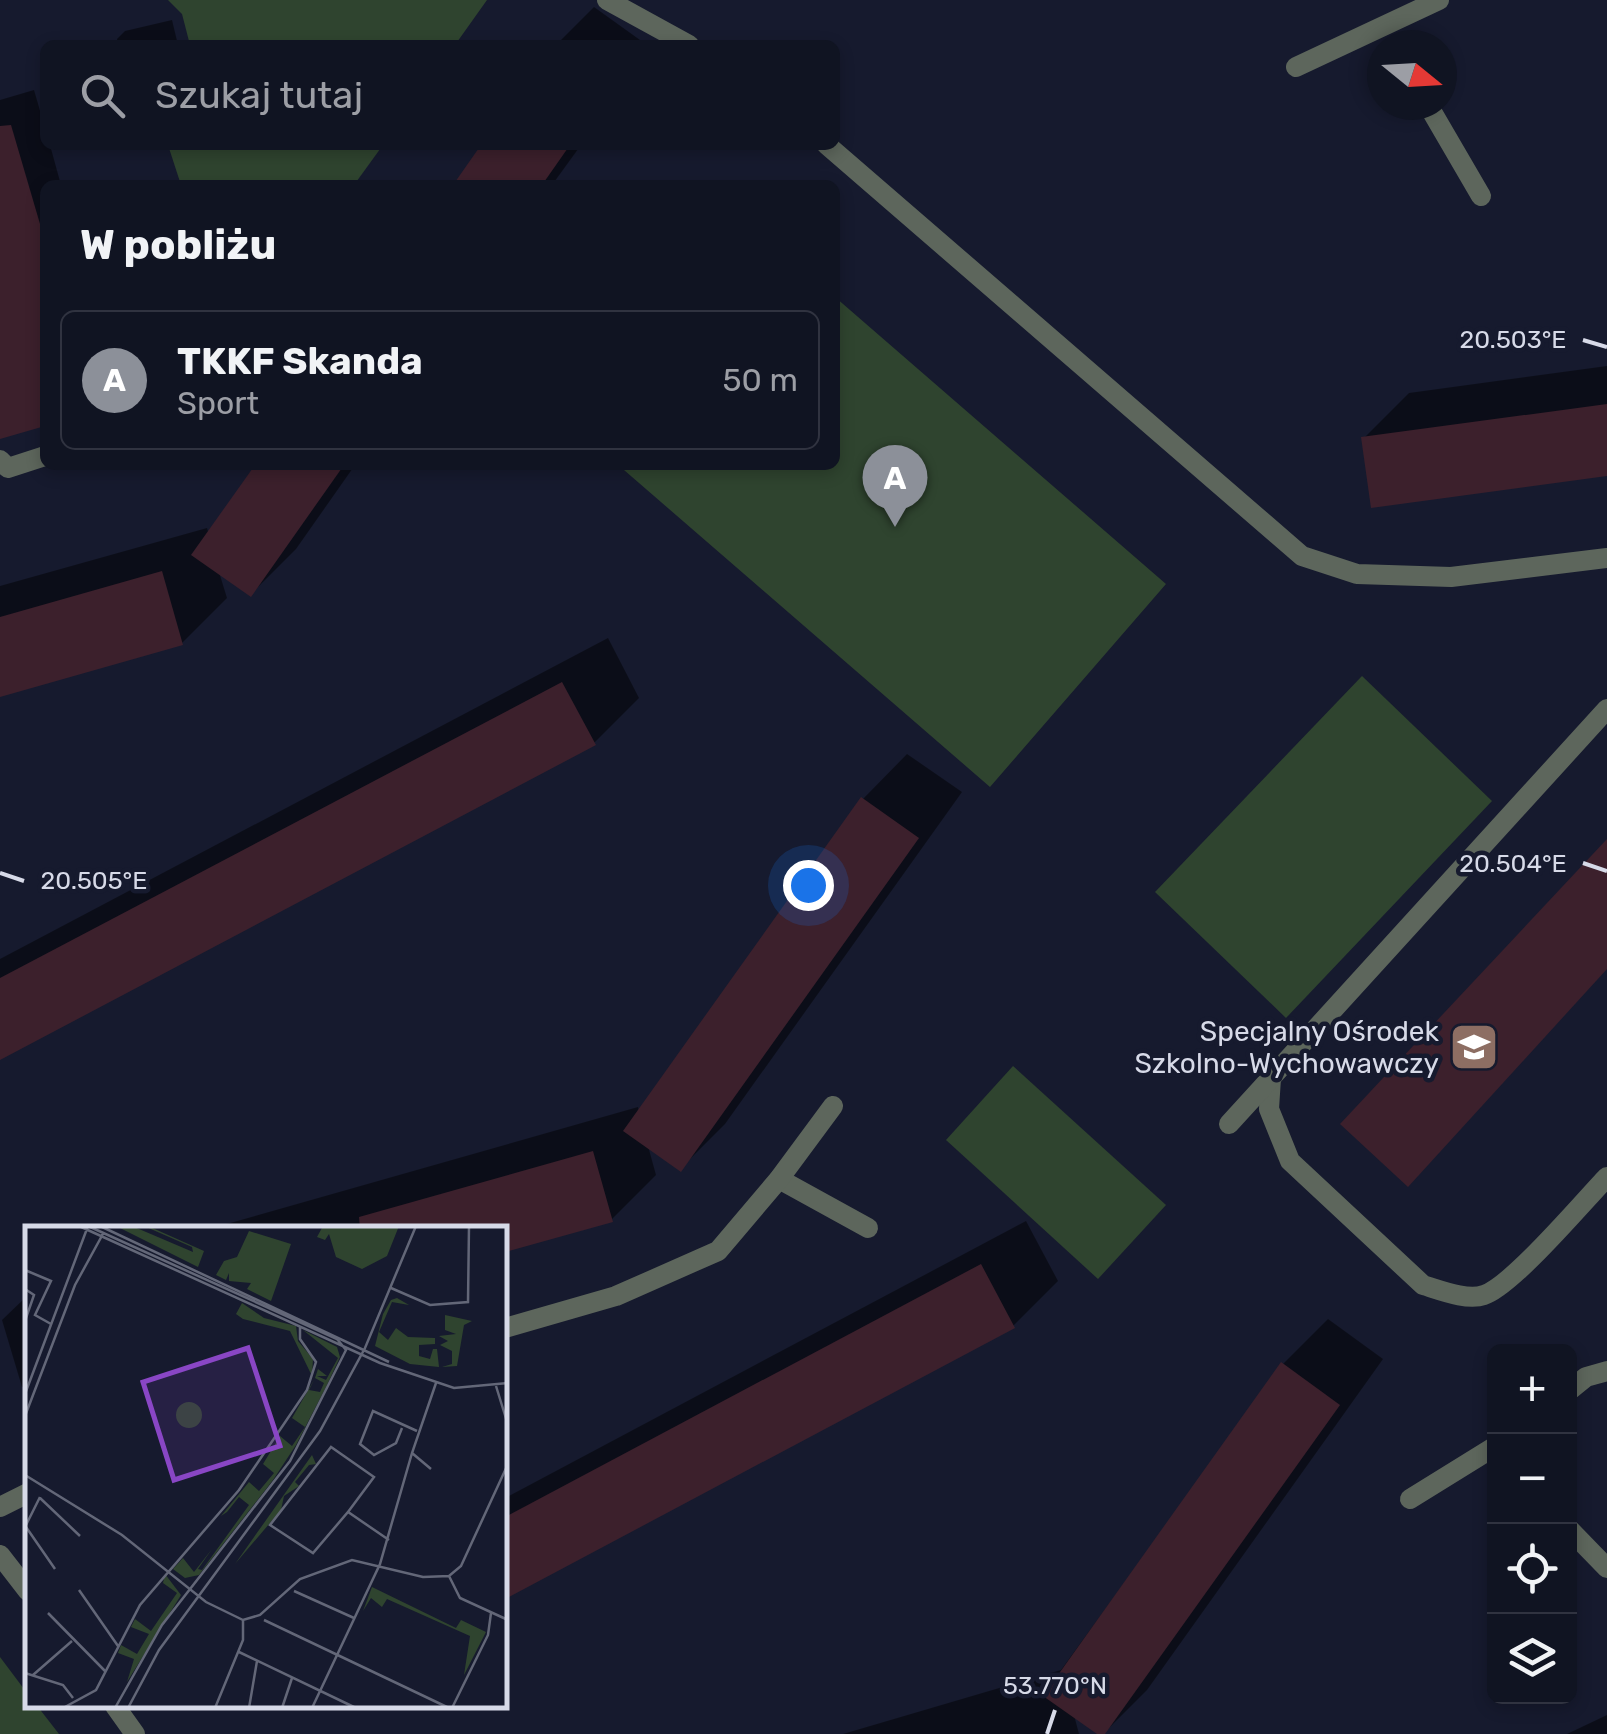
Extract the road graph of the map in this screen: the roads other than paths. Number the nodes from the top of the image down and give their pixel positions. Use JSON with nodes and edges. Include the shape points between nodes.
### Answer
{"nodes":[{"id":1,"x":607,"y":0,"type":"edge"},
{"id":2,"x":1439,"y":0,"type":"edge"},
{"id":3,"x":1396,"y":30,"type":"edge"},
{"id":4,"x":680,"y":40,"type":"edge"},
{"id":5,"x":1367,"y":43,"type":"edge"},
{"id":6,"x":1296,"y":67,"type":"dead end"},
{"id":7,"x":1437,"y":120,"type":"edge"},
{"id":8,"x":833,"y":150,"type":"edge"},
{"id":9,"x":1480,"y":196,"type":"dead end"},
{"id":10,"x":40,"y":458,"type":"edge"},
{"id":11,"x":0,"y":460,"type":"edge"},
{"id":12,"x":1607,"y":558,"type":"edge"},
{"id":13,"x":1607,"y":709,"type":"edge"},
{"id":14,"x":1271,"y":1078,"type":"junction"},
{"id":15,"x":833,"y":1106,"type":"dead end"},
{"id":16,"x":1230,"y":1124,"type":"dead end"},
{"id":17,"x":1607,"y":1177,"type":"edge"},
{"id":18,"x":779,"y":1179,"type":"junction"},
{"id":19,"x":868,"y":1228,"type":"dead end"},
{"id":20,"x":508,"y":1327,"type":"edge"},
{"id":21,"x":1607,"y":1371,"type":"edge"},
{"id":22,"x":1577,"y":1384,"type":"edge"},
{"id":23,"x":1487,"y":1453,"type":"edge"},
{"id":24,"x":25,"y":1494,"type":"edge"},
{"id":25,"x":1410,"y":1498,"type":"dead end"},
{"id":26,"x":0,"y":1507,"type":"edge"},
{"id":27,"x":1577,"y":1537,"type":"edge"},
{"id":28,"x":0,"y":1555,"type":"edge"},
{"id":29,"x":1607,"y":1568,"type":"edge"},
{"id":30,"x":25,"y":1587,"type":"edge"},
{"id":31,"x":116,"y":1709,"type":"edge"},
{"id":32,"x":136,"y":1734,"type":"edge"}],
"edges":[{"from":1,"to":4,"type":"street"},
{"from":2,"to":3,"type":"street"},
{"from":5,"to":6,"type":"street"},
{"from":7,"to":9,"type":"street"},
{"from":8,"to":12,"type":"street","via":[[1302,556],[1356,574],[1451,577]]},
{"from":10,"to":11,"type":"street","via":[[8,468]]},
{"from":13,"to":14,"type":"street"},
{"from":14,"to":16,"type":"street"},
{"from":14,"to":17,"type":"street","via":[[1270,1109],[1290,1162],[1423,1285],[1482,1296],[1509,1279]]},
{"from":15,"to":18,"type":"street"},
{"from":18,"to":19,"type":"street"},
{"from":18,"to":20,"type":"street","via":[[718,1251],[616,1296]]},
{"from":21,"to":22,"type":"street"},
{"from":23,"to":25,"type":"street"},
{"from":24,"to":26,"type":"street"},
{"from":27,"to":29,"type":"street"},
{"from":28,"to":30,"type":"street"},
{"from":31,"to":32,"type":"street"}]}
